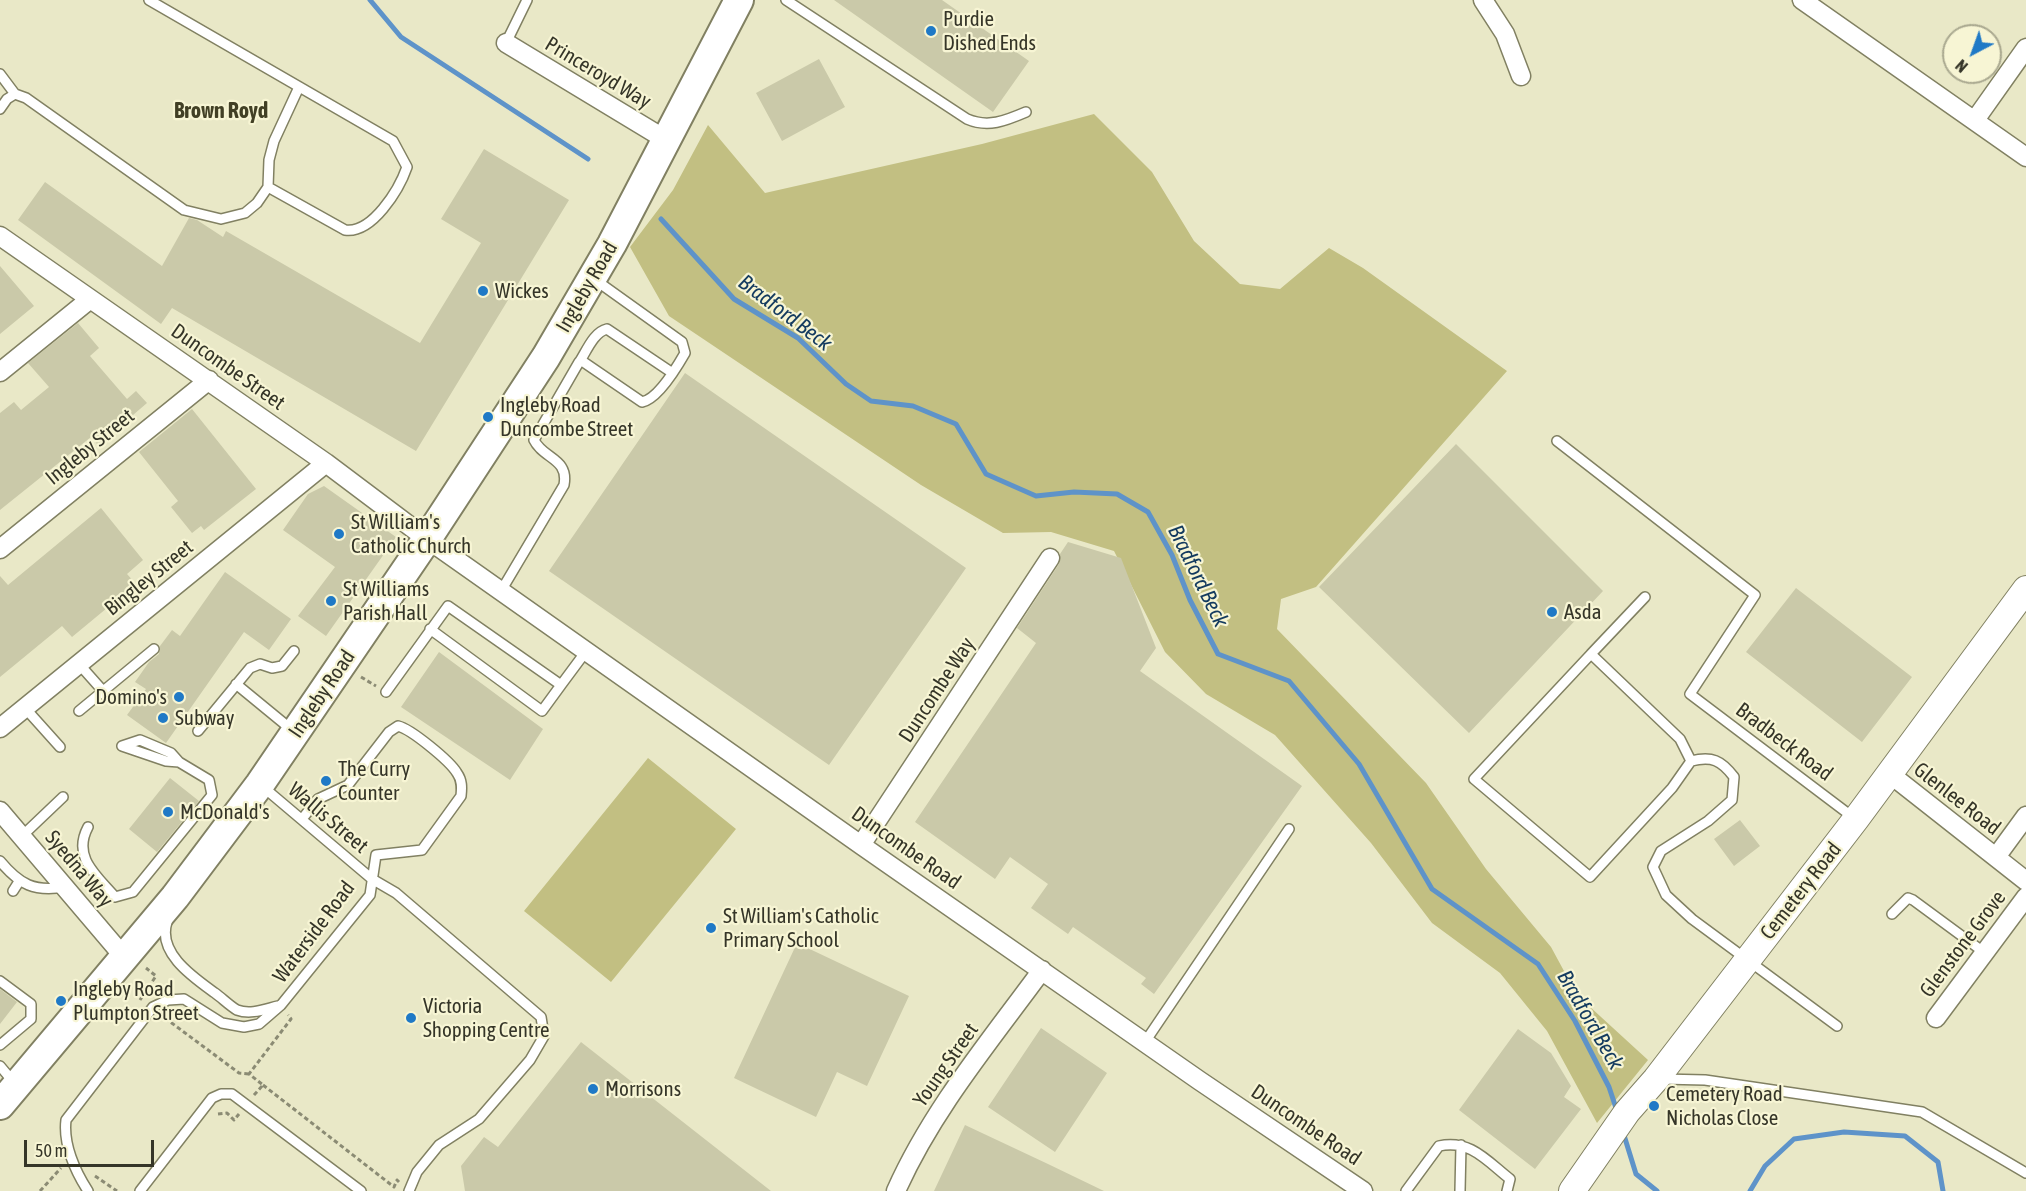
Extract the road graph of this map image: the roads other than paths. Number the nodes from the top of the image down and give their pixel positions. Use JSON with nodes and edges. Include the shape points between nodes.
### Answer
{"nodes":[{"id":1,"x":149,"y":0,"type":"edge"},
{"id":2,"x":527,"y":0,"type":"edge"},
{"id":3,"x":740,"y":0,"type":"edge"},
{"id":4,"x":786,"y":0,"type":"edge"},
{"id":5,"x":1483,"y":0,"type":"edge"},
{"id":6,"x":1802,"y":0,"type":"edge"},
{"id":7,"x":506,"y":43,"type":"joint"},
{"id":8,"x":2023,"y":57,"type":"edge"},
{"id":9,"x":0,"y":74,"type":"edge"},
{"id":10,"x":1521,"y":76,"type":"dead end"},
{"id":11,"x":299,"y":87,"type":"junction"},
{"id":12,"x":15,"y":94,"type":"junction"},
{"id":13,"x":0,"y":109,"type":"edge"},
{"id":14,"x":1026,"y":112,"type":"dead end"},
{"id":15,"x":1975,"y":120,"type":"junction"},
{"id":16,"x":668,"y":141,"type":"junction"},
{"id":17,"x":2026,"y":157,"type":"edge"},
{"id":18,"x":268,"y":188,"type":"junction"},
{"id":19,"x":0,"y":236,"type":"edge"},
{"id":20,"x":592,"y":277,"type":"junction"},
{"id":21,"x":89,"y":300,"type":"junction"},
{"id":22,"x":580,"y":361,"type":"junction"},
{"id":23,"x":0,"y":372,"type":"edge"},
{"id":24,"x":671,"y":372,"type":"junction"},
{"id":25,"x":209,"y":380,"type":"junction"},
{"id":26,"x":1557,"y":441,"type":"dead end"},
{"id":27,"x":326,"y":463,"type":"junction"},
{"id":28,"x":426,"y":539,"type":"junction"},
{"id":29,"x":0,"y":549,"type":"edge"},
{"id":30,"x":1050,"y":558,"type":"dead end"},
{"id":31,"x":2026,"y":589,"type":"edge"},
{"id":32,"x":501,"y":591,"type":"junction"},
{"id":33,"x":1645,"y":597,"type":"dead end"},
{"id":34,"x":430,"y":629,"type":"junction"},
{"id":35,"x":154,"y":649,"type":"dead end"},
{"id":36,"x":587,"y":650,"type":"junction"},
{"id":37,"x":294,"y":651,"type":"dead end"},
{"id":38,"x":1591,"y":654,"type":"junction"},
{"id":39,"x":79,"y":664,"type":"junction"},
{"id":40,"x":236,"y":684,"type":"junction"},
{"id":41,"x":561,"y":685,"type":"junction"},
{"id":42,"x":103,"y":691,"type":"junction"},
{"id":43,"x":386,"y":692,"type":"road end"},
{"id":44,"x":25,"y":708,"type":"junction"},
{"id":45,"x":80,"y":711,"type":"dead end"},
{"id":46,"x":0,"y":728,"type":"edge"},
{"id":47,"x":198,"y":731,"type":"dead end"},
{"id":48,"x":296,"y":733,"type":"junction"},
{"id":49,"x":122,"y":746,"type":"dead end"},
{"id":50,"x":60,"y":747,"type":"dead end"},
{"id":51,"x":1691,"y":761,"type":"junction"},
{"id":52,"x":1890,"y":774,"type":"junction"},
{"id":53,"x":260,"y":784,"type":"junction"},
{"id":54,"x":63,"y":797,"type":"dead end"},
{"id":55,"x":0,"y":811,"type":"edge"},
{"id":56,"x":2026,"y":816,"type":"edge"},
{"id":57,"x":302,"y":819,"type":"junction"},
{"id":58,"x":1856,"y":819,"type":"junction"},
{"id":59,"x":88,"y":827,"type":"dead end"},
{"id":60,"x":1289,"y":829,"type":"dead end"},
{"id":61,"x":21,"y":837,"type":"junction"},
{"id":62,"x":861,"y":845,"type":"junction"},
{"id":63,"x":1996,"y":858,"type":"junction"},
{"id":64,"x":0,"y":861,"type":"edge"},
{"id":65,"x":372,"y":879,"type":"junction"},
{"id":66,"x":20,"y":880,"type":"junction"},
{"id":67,"x":2026,"y":881,"type":"edge"},
{"id":68,"x":65,"y":887,"type":"junction"},
{"id":69,"x":13,"y":891,"type":"dead end"},
{"id":70,"x":175,"y":897,"type":"junction"},
{"id":71,"x":2026,"y":897,"type":"edge"},
{"id":72,"x":1892,"y":914,"type":"dead end"},
{"id":73,"x":1985,"y":953,"type":"junction"},
{"id":74,"x":126,"y":955,"type":"junction"},
{"id":75,"x":1748,"y":960,"type":"junction"},
{"id":76,"x":1042,"y":970,"type":"junction"},
{"id":77,"x":0,"y":981,"type":"edge"},
{"id":78,"x":281,"y":1005,"type":"junction"},
{"id":79,"x":1936,"y":1018,"type":"dead end"},
{"id":80,"x":1837,"y":1026,"type":"dead end"},
{"id":81,"x":1145,"y":1042,"type":"junction"},
{"id":82,"x":0,"y":1046,"type":"edge"},
{"id":83,"x":1656,"y":1079,"type":"junction"},
{"id":84,"x":6,"y":1086,"type":"edge"},
{"id":85,"x":1461,"y":1145,"type":"junction"},
{"id":86,"x":2026,"y":1173,"type":"edge"},
{"id":87,"x":88,"y":1191,"type":"edge"},
{"id":88,"x":140,"y":1191,"type":"edge"},
{"id":89,"x":361,"y":1191,"type":"edge"},
{"id":90,"x":409,"y":1191,"type":"edge"},
{"id":91,"x":896,"y":1191,"type":"edge"},
{"id":92,"x":1363,"y":1191,"type":"edge"},
{"id":93,"x":1406,"y":1191,"type":"edge"},
{"id":94,"x":1460,"y":1191,"type":"edge"},
{"id":95,"x":1507,"y":1191,"type":"edge"},
{"id":96,"x":1572,"y":1191,"type":"edge"}],
"edges":[{"from":1,"to":11,"type":"lane"},
{"from":2,"to":7,"type":"lane"},
{"from":3,"to":16,"type":"main road","name":"Ingleby Road"},
{"from":4,"to":14,"type":"lane","via":[[967,119],[993,124]]},
{"from":5,"to":10,"type":"street","via":[[1505,34]]},
{"from":6,"to":15,"type":"street"},
{"from":7,"to":16,"type":"street","name":"Princeroyd Way"},
{"from":8,"to":15,"type":"street"},
{"from":9,"to":12,"type":"lane"},
{"from":11,"to":18,"type":"lane","via":[[274,141]]},
{"from":11,"to":18,"type":"lane","via":[[393,141],[407,167],[371,223],[354,231],[335,226]]},
{"from":12,"to":13,"type":"lane"},
{"from":12,"to":18,"type":"lane","via":[[184,210],[221,219],[245,213]]},
{"from":15,"to":17,"type":"street"},
{"from":16,"to":20,"type":"main road","name":"Ingleby Road"},
{"from":19,"to":21,"type":"street","name":"Duncombe Street"},
{"from":20,"to":24,"type":"lane","via":[[682,342],[685,353]]},
{"from":20,"to":28,"type":"main road","name":"Ingleby Road","via":[[546,357]]},
{"from":21,"to":23,"type":"street"},
{"from":21,"to":25,"type":"street","name":"Duncombe Street"},
{"from":22,"to":24,"type":"lane","via":[[642,402],[652,397]]},
{"from":22,"to":24,"type":"lane","via":[[601,330],[607,329]]},
{"from":22,"to":32,"type":"lane","via":[[534,440],[561,463],[566,476],[564,485]]},
{"from":25,"to":27,"type":"street","name":"Duncombe Street"},
{"from":25,"to":29,"type":"street","name":"Ingleby Street"},
{"from":26,"to":58,"type":"lane","name":"Bradbeck Road","via":[[1755,595],[1690,694]]},
{"from":27,"to":28,"type":"street","name":"Duncombe Street"},
{"from":27,"to":39,"type":"street","name":"Bingley Street"},
{"from":28,"to":32,"type":"street","name":"Duncombe Road"},
{"from":28,"to":48,"type":"main road","name":"Ingleby Road"},
{"from":30,"to":62,"type":"street","name":"Duncombe Way"},
{"from":31,"to":52,"type":"street","name":"Cemetery Road"},
{"from":32,"to":36,"type":"street","name":"Duncombe Road"},
{"from":33,"to":38,"type":"lane"},
{"from":34,"to":41,"type":"lane","via":[[448,606]]},
{"from":34,"to":41,"type":"lane","via":[[542,711]]},
{"from":34,"to":43,"type":"lane"},
{"from":35,"to":42,"type":"lane"},
{"from":36,"to":41,"type":"lane"},
{"from":36,"to":62,"type":"street","name":"Duncombe Road"},
{"from":37,"to":40,"type":"lane","via":[[282,666],[260,664],[250,668]]},
{"from":38,"to":51,"type":"lane","via":[[1680,739]]},
{"from":38,"to":51,"type":"lane","via":[[1473,779],[1590,877],[1672,788]]},
{"from":39,"to":42,"type":"lane"},
{"from":39,"to":44,"type":"street","name":"Bingley Street"},
{"from":40,"to":47,"type":"lane"},
{"from":40,"to":48,"type":"lane"},
{"from":42,"to":45,"type":"lane"},
{"from":44,"to":46,"type":"street","name":"Bingley Street"},
{"from":44,"to":50,"type":"lane"},
{"from":48,"to":53,"type":"main road","name":"Ingleby Road"},
{"from":49,"to":59,"type":"lane","via":[[179,762],[210,780],[212,795],[133,892],[115,897],[85,863],[82,837]]},
{"from":51,"to":75,"type":"lane","via":[[1709,757],[1724,763],[1734,777],[1732,800],[1662,851],[1653,867],[1666,896]]},
{"from":52,"to":58,"type":"street","name":"Cemetery Road"},
{"from":52,"to":63,"type":"street","name":"Glenlee Road"},
{"from":53,"to":57,"type":"lane","name":"Wallis Street"},
{"from":53,"to":70,"type":"main road","name":"Ingleby Road"},
{"from":54,"to":61,"type":"lane"},
{"from":55,"to":61,"type":"street","name":"Syedna Way"},
{"from":56,"to":63,"type":"street"},
{"from":57,"to":65,"type":"lane","name":"Wallis Street"},
{"from":57,"to":65,"type":"lane","name":"Waterside Road","via":[[318,799],[348,784],[398,726],[451,764],[459,774],[461,796],[422,850],[376,855]]},
{"from":58,"to":75,"type":"street","name":"Cemetery Road"},
{"from":60,"to":81,"type":"lane"},
{"from":61,"to":68,"type":"street","name":"Syedna Way"},
{"from":62,"to":76,"type":"street","name":"Duncombe Road"},
{"from":63,"to":67,"type":"street","name":"Glenlee Road"},
{"from":64,"to":66,"type":"lane"},
{"from":65,"to":78,"type":"lane","name":"Waterside Road","via":[[370,895]]},
{"from":65,"to":90,"type":"lane","name":"Wallis Street","via":[[396,893],[541,1017],[544,1036],[530,1060],[479,1119],[439,1144],[417,1172]]},
{"from":66,"to":68,"type":"lane","via":[[46,891]]},
{"from":66,"to":69,"type":"lane"},
{"from":68,"to":74,"type":"street","name":"Syedna Way"},
{"from":70,"to":74,"type":"main road","name":"Ingleby Road"},
{"from":70,"to":78,"type":"lane","via":[[163,932],[174,959],[238,1010],[255,1012]]},
{"from":71,"to":73,"type":"street","name":"Glenstone Grove"},
{"from":72,"to":73,"type":"lane","via":[[1908,898],[1913,900]]},
{"from":73,"to":79,"type":"street","name":"Glenstone Grove"},
{"from":74,"to":84,"type":"main road","name":"Ingleby Road"},
{"from":75,"to":80,"type":"lane"},
{"from":75,"to":83,"type":"street","name":"Cemetery Road"},
{"from":76,"to":81,"type":"street","name":"Duncombe Road"},
{"from":76,"to":91,"type":"street","name":"Young Street","via":[[947,1100],[914,1152]]},
{"from":77,"to":82,"type":"lane","via":[[31,1004],[31,1018]]},
{"from":78,"to":87,"type":"lane","name":"Waterside Road","via":[[259,1024],[244,1027],[222,1023],[184,999],[168,1000],[153,1007],[66,1120],[75,1173]]},
{"from":81,"to":92,"type":"street","name":"Duncombe Road"},
{"from":83,"to":86,"type":"lane","via":[[1705,1080],[1922,1112]]},
{"from":83,"to":96,"type":"street","name":"Cemetery Road"},
{"from":85,"to":93,"type":"lane","via":[[1439,1146]]},
{"from":85,"to":94,"type":"lane"},
{"from":85,"to":95,"type":"lane","via":[[1510,1179]]},
{"from":88,"to":89,"type":"lane","via":[[212,1098],[221,1094],[232,1094]]}]}
